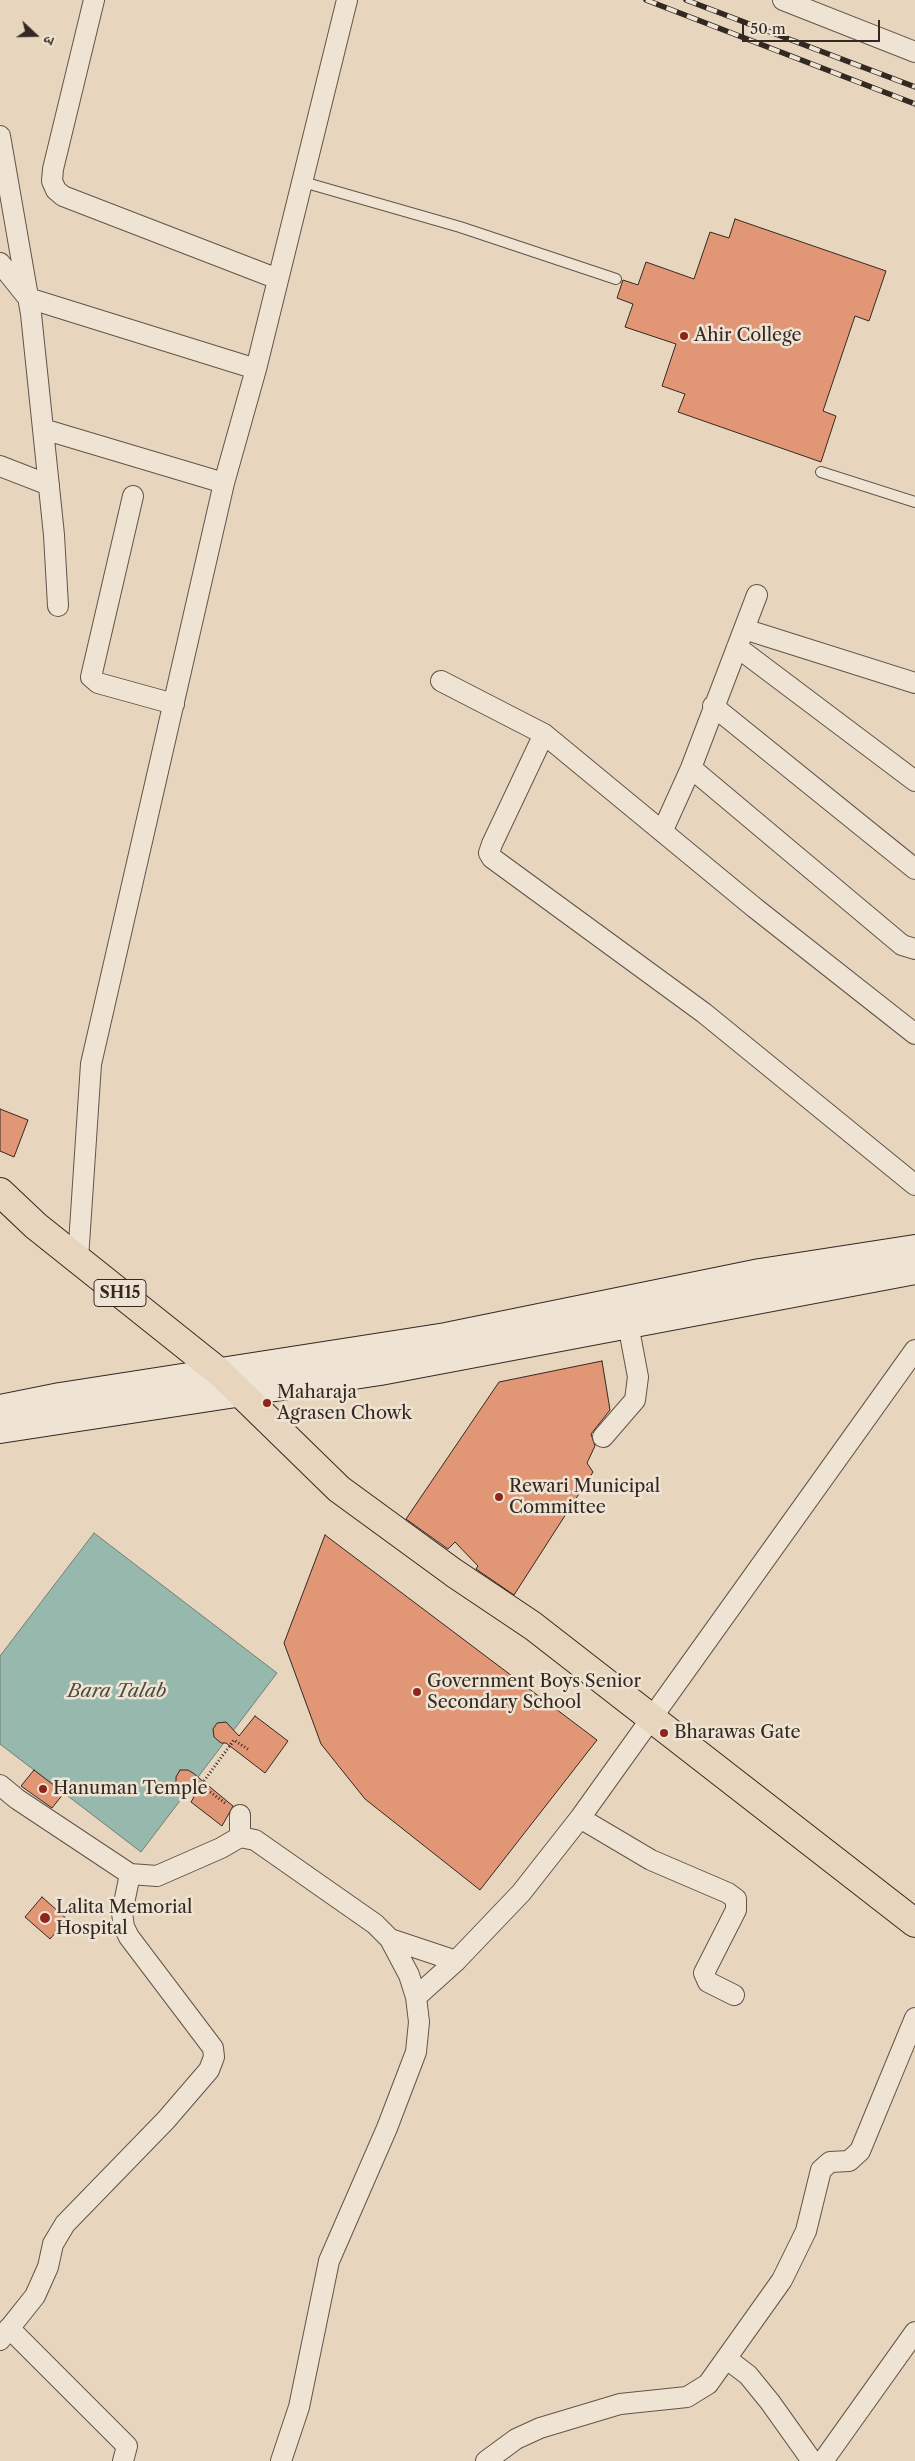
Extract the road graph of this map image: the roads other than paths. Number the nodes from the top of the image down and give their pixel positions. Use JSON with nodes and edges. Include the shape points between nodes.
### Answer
{"nodes":[{"id":1,"x":94,"y":0,"type":"edge"},
{"id":2,"x":347,"y":0,"type":"edge"},
{"id":3,"x":783,"y":0,"type":"edge"},
{"id":4,"x":915,"y":52,"type":"edge"},
{"id":5,"x":0,"y":136,"type":"edge"},
{"id":6,"x":303,"y":182,"type":"junction"},
{"id":7,"x":0,"y":263,"type":"edge"},
{"id":8,"x":278,"y":279,"type":"junction"},
{"id":9,"x":616,"y":279,"type":"dead end"},
{"id":10,"x":28,"y":298,"type":"junction"},
{"id":11,"x":256,"y":369,"type":"junction"},
{"id":12,"x":43,"y":430,"type":"junction"},
{"id":13,"x":0,"y":466,"type":"edge"},
{"id":14,"x":821,"y":472,"type":"dead end"},
{"id":15,"x":224,"y":483,"type":"junction"},
{"id":16,"x":49,"y":485,"type":"junction"},
{"id":17,"x":132,"y":496,"type":"dead end"},
{"id":18,"x":915,"y":502,"type":"edge"},
{"id":19,"x":757,"y":595,"type":"dead end"},
{"id":20,"x":58,"y":606,"type":"dead end"},
{"id":21,"x":740,"y":638,"type":"junction"},
{"id":22,"x":441,"y":681,"type":"dead end"},
{"id":23,"x":915,"y":683,"type":"edge"},
{"id":24,"x":174,"y":704,"type":"junction"},
{"id":25,"x":713,"y":706,"type":"junction"},
{"id":26,"x":544,"y":734,"type":"junction"},
{"id":27,"x":691,"y":768,"type":"junction"},
{"id":28,"x":915,"y":781,"type":"edge"},
{"id":29,"x":663,"y":830,"type":"junction"},
{"id":30,"x":915,"y":869,"type":"edge"},
{"id":31,"x":915,"y":949,"type":"edge"},
{"id":32,"x":915,"y":1034,"type":"edge"},
{"id":33,"x":915,"y":1185,"type":"edge"},
{"id":34,"x":0,"y":1192,"type":"edge"},
{"id":35,"x":915,"y":1249,"type":"edge"},
{"id":36,"x":78,"y":1259,"type":"junction"},
{"id":37,"x":915,"y":1270,"type":"edge"},
{"id":38,"x":628,"y":1324,"type":"junction"},
{"id":39,"x":915,"y":1350,"type":"edge"},
{"id":40,"x":218,"y":1372,"type":"junction"},
{"id":41,"x":239,"y":1393,"type":"junction"},
{"id":42,"x":0,"y":1409,"type":"edge"},
{"id":43,"x":0,"y":1430,"type":"edge"},
{"id":44,"x":603,"y":1437,"type":"dead end"},
{"id":45,"x":654,"y":1718,"type":"junction"},
{"id":46,"x":0,"y":1785,"type":"edge"},
{"id":47,"x":240,"y":1815,"type":"road end"},
{"id":48,"x":580,"y":1818,"type":"junction"},
{"id":49,"x":240,"y":1837,"type":"junction"},
{"id":50,"x":130,"y":1874,"type":"junction"},
{"id":51,"x":915,"y":1922,"type":"edge"},
{"id":52,"x":390,"y":1939,"type":"junction"},
{"id":53,"x":456,"y":1961,"type":"junction"},
{"id":54,"x":734,"y":1995,"type":"dead end"},
{"id":55,"x":416,"y":1997,"type":"junction"},
{"id":56,"x":915,"y":2018,"type":"edge"},
{"id":57,"x":915,"y":2332,"type":"edge"},
{"id":58,"x":5,"y":2334,"type":"edge"},
{"id":59,"x":727,"y":2359,"type":"junction"},
{"id":60,"x":123,"y":2461,"type":"edge"},
{"id":61,"x":281,"y":2461,"type":"edge"},
{"id":62,"x":486,"y":2461,"type":"edge"},
{"id":63,"x":812,"y":2461,"type":"edge"},
{"id":64,"x":823,"y":2461,"type":"edge"}],
"edges":[{"from":1,"to":8,"type":"street","via":[[53,169],[52,181],[56,190],[63,196]]},
{"from":2,"to":6,"type":"street"},
{"from":3,"to":4,"type":"street"},
{"from":5,"to":10,"type":"street"},
{"from":6,"to":8,"type":"street"},
{"from":6,"to":9,"type":"lane","via":[[460,227]]},
{"from":7,"to":10,"type":"street"},
{"from":8,"to":11,"type":"street"},
{"from":10,"to":11,"type":"street"},
{"from":10,"to":12,"type":"street"},
{"from":11,"to":15,"type":"street"},
{"from":12,"to":15,"type":"street"},
{"from":12,"to":16,"type":"street"},
{"from":13,"to":16,"type":"street"},
{"from":14,"to":18,"type":"lane"},
{"from":15,"to":24,"type":"street"},
{"from":16,"to":20,"type":"street"},
{"from":17,"to":24,"type":"street","via":[[91,677],[98,683]]},
{"from":19,"to":21,"type":"street"},
{"from":21,"to":23,"type":"street"},
{"from":21,"to":25,"type":"street"},
{"from":21,"to":28,"type":"street"},
{"from":22,"to":26,"type":"street"},
{"from":24,"to":36,"type":"street","via":[[91,1064]]},
{"from":25,"to":27,"type":"street"},
{"from":25,"to":30,"type":"street"},
{"from":26,"to":29,"type":"street"},
{"from":26,"to":33,"type":"street","via":[[492,844],[489,853],[492,858],[704,1013]]},
{"from":27,"to":29,"type":"street"},
{"from":27,"to":31,"type":"street","via":[[902,945]]},
{"from":29,"to":32,"type":"street","via":[[755,908]]},
{"from":34,"to":36,"type":"main road","number":"SH15"},
{"from":35,"to":40,"type":"main road","via":[[760,1273],[446,1337]]},
{"from":36,"to":40,"type":"main road","number":"SH15"},
{"from":37,"to":38,"type":"main road"},
{"from":38,"to":41,"type":"main road","via":[[380,1371]]},
{"from":38,"to":44,"type":"street","via":[[638,1377],[636,1400]]},
{"from":39,"to":45,"type":"street"},
{"from":40,"to":41,"type":"main road","number":"SH15"},
{"from":40,"to":42,"type":"main road"},
{"from":41,"to":43,"type":"main road"},
{"from":41,"to":45,"type":"main road","via":[[339,1488]]},
{"from":45,"to":48,"type":"street"},
{"from":45,"to":51,"type":"main road"},
{"from":46,"to":50,"type":"street"},
{"from":47,"to":49,"type":"street"},
{"from":48,"to":53,"type":"street","via":[[521,1893]]},
{"from":48,"to":54,"type":"street","via":[[651,1860],[736,1899],[736,1910],[704,1973],[708,1982]]},
{"from":49,"to":50,"type":"street","via":[[157,1876]]},
{"from":49,"to":52,"type":"street","via":[[255,1840],[375,1924]]},
{"from":50,"to":58,"type":"street","via":[[122,1913],[126,1932],[213,2048],[214,2057],[209,2070],[166,2120],[65,2224],[53,2244],[48,2267],[35,2296]]},
{"from":52,"to":53,"type":"street"},
{"from":52,"to":55,"type":"street","via":[[409,1975]]},
{"from":53,"to":55,"type":"street"},
{"from":55,"to":61,"type":"street","via":[[419,2022],[416,2052],[387,2128],[328,2261],[299,2407]]},
{"from":56,"to":59,"type":"street","via":[[860,2151],[849,2161],[830,2162],[821,2170],[806,2231],[798,2249],[782,2280]]},
{"from":57,"to":64,"type":"street"},
{"from":58,"to":60,"type":"street","via":[[127,2446]]},
{"from":59,"to":62,"type":"street","via":[[699,2392],[687,2397],[620,2404],[568,2418],[516,2440]]},
{"from":59,"to":63,"type":"street","via":[[748,2375]]}]}
